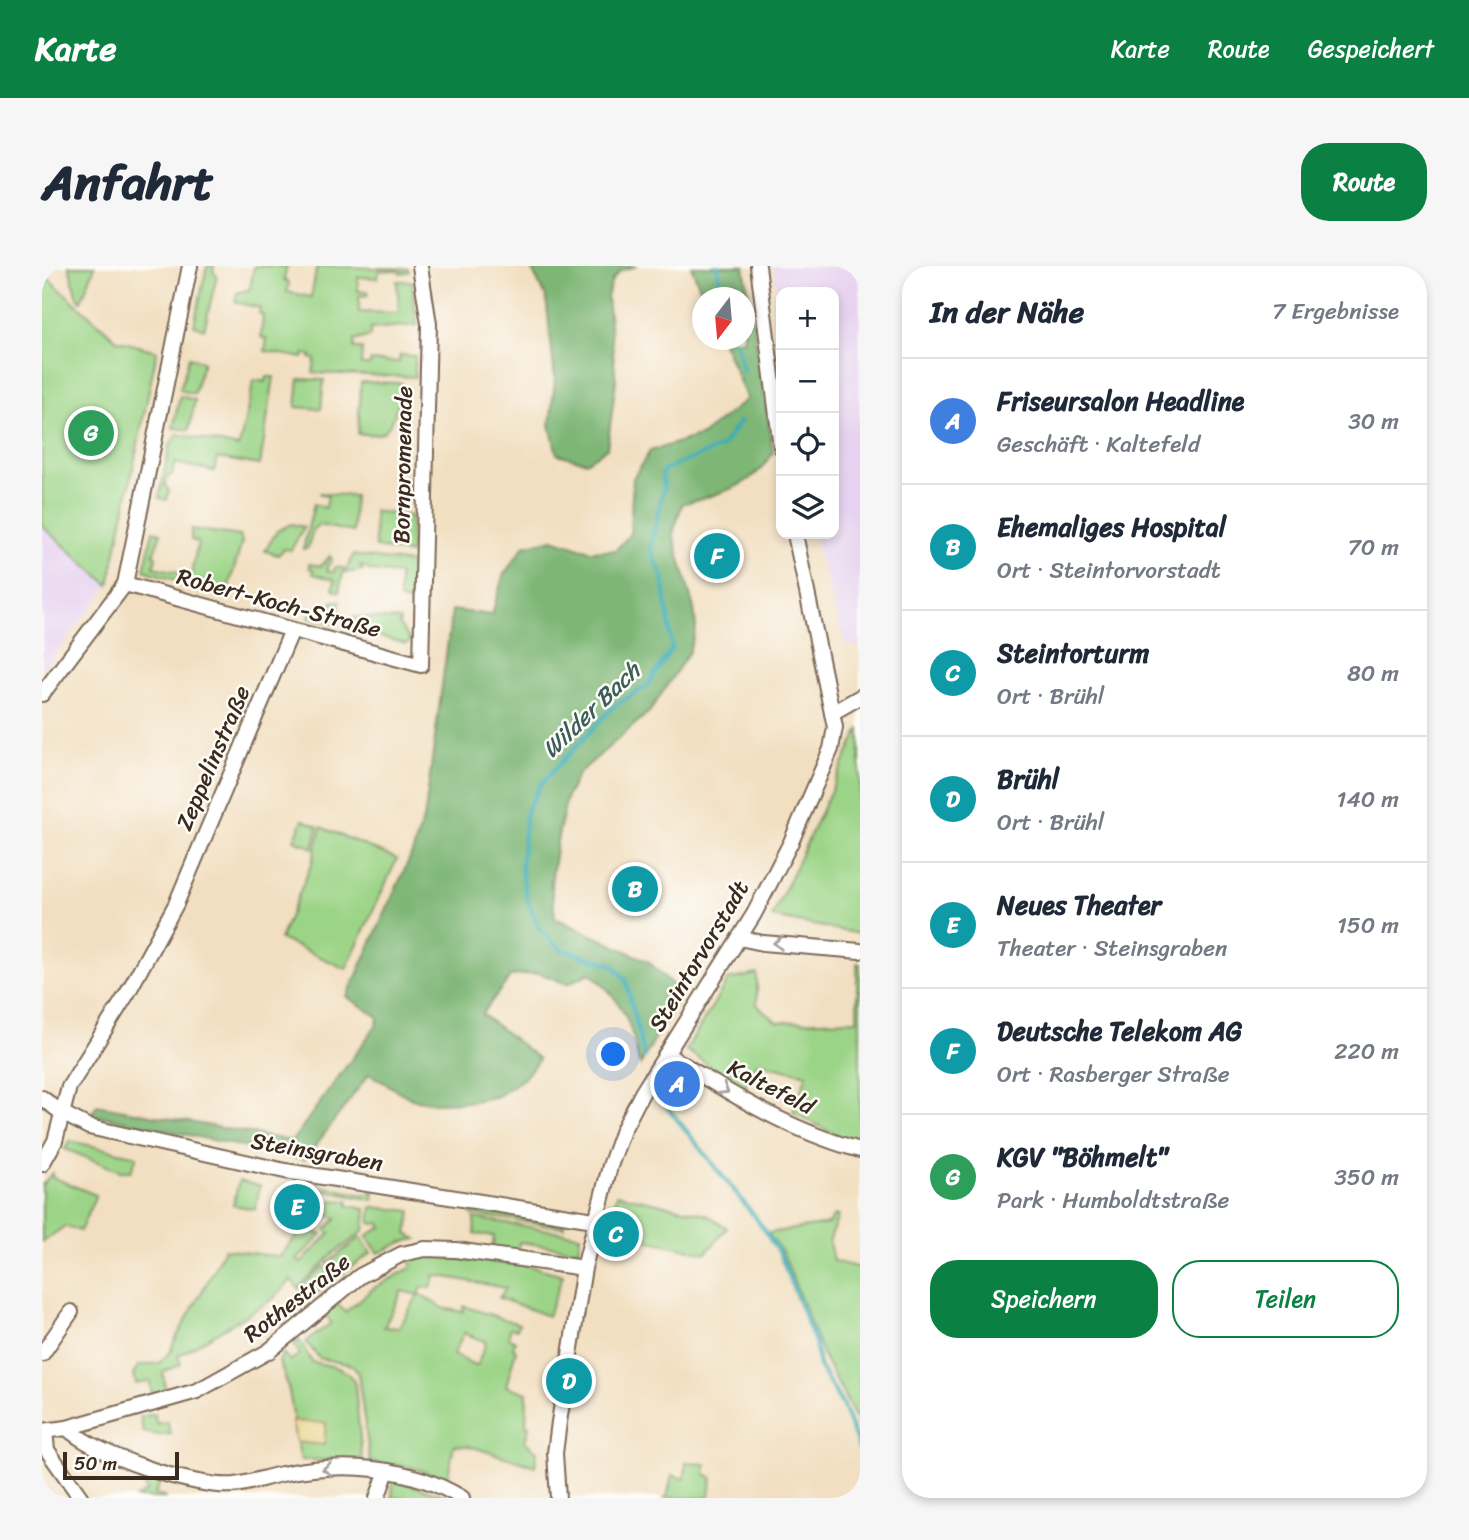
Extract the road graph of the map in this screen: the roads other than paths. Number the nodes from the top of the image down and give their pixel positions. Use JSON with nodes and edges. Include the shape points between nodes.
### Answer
{"nodes":[{"id":1,"x":190,"y":266,"type":"edge"},
{"id":2,"x":420,"y":266,"type":"edge"},
{"id":3,"x":758,"y":266,"type":"edge"},
{"id":4,"x":777,"y":413,"type":"edge"},
{"id":5,"x":796,"y":539,"type":"edge"},
{"id":6,"x":125,"y":584,"type":"junction"},
{"id":7,"x":292,"y":629,"type":"junction"},
{"id":8,"x":421,"y":665,"type":"joint"},
{"id":9,"x":42,"y":694,"type":"edge"},
{"id":10,"x":860,"y":696,"type":"edge"},
{"id":11,"x":832,"y":713,"type":"junction"},
{"id":12,"x":739,"y":938,"type":"junction"},
{"id":13,"x":860,"y":951,"type":"edge"},
{"id":14,"x":664,"y":1057,"type":"junction"},
{"id":15,"x":42,"y":1098,"type":"edge"},
{"id":16,"x":62,"y":1113,"type":"junction"},
{"id":17,"x":860,"y":1150,"type":"edge"},
{"id":18,"x":42,"y":1164,"type":"edge"},
{"id":19,"x":594,"y":1220,"type":"junction"},
{"id":20,"x":584,"y":1268,"type":"junction"},
{"id":21,"x":71,"y":1312,"type":"dead end"},
{"id":22,"x":42,"y":1354,"type":"edge"},
{"id":23,"x":66,"y":1429,"type":"junction"},
{"id":24,"x":44,"y":1431,"type":"edge"},
{"id":25,"x":387,"y":1471,"type":"junction"},
{"id":26,"x":81,"y":1498,"type":"edge"},
{"id":27,"x":377,"y":1498,"type":"edge"},
{"id":28,"x":462,"y":1498,"type":"edge"},
{"id":29,"x":558,"y":1498,"type":"edge"}],
"edges":[{"from":1,"to":6,"type":"street"},
{"from":2,"to":8,"type":"street","name":"Bornpromenade","via":[[429,324]]},
{"from":3,"to":4,"type":"street"},
{"from":5,"to":11,"type":"street","name":"Steintorvorstadt"},
{"from":6,"to":7,"type":"street","name":"Robert-Koch-Straße"},
{"from":6,"to":9,"type":"street"},
{"from":7,"to":8,"type":"street","name":"Robert-Koch-Straße"},
{"from":7,"to":16,"type":"street","name":"Zeppelinstraße","via":[[176,904],[69,1087]]},
{"from":10,"to":11,"type":"street"},
{"from":11,"to":12,"type":"street","name":"Steintorvorstadt","via":[[834,738],[827,763],[786,853]]},
{"from":13,"to":12,"type":"street","one_way":true},
{"from":12,"to":14,"type":"street","name":"Steintorvorstadt"},
{"from":14,"to":17,"type":"street","name":"Kaltefeld","one_way":true,"via":[[787,1124]]},
{"from":14,"to":19,"type":"street","name":"Steintorvorstadt","via":[[623,1130]]},
{"from":15,"to":16,"type":"street","name":"Steinsgraben"},
{"from":16,"to":18,"type":"street","name":"Zeppelinstraße","via":[[55,1142]]},
{"from":16,"to":19,"type":"street","name":"Steinsgraben","via":[[89,1127],[285,1171]]},
{"from":19,"to":20,"type":"street","name":"Steintorvorstadt"},
{"from":20,"to":23,"type":"street","name":"Rothestraße","via":[[456,1250],[402,1254],[360,1276],[269,1351],[197,1391]]},
{"from":20,"to":29,"type":"street","name":"Steintorvorstadt","via":[[555,1453]]},
{"from":21,"to":22,"type":"street"},
{"from":23,"to":24,"type":"street","name":"Rothestraße"},
{"from":25,"to":23,"type":"street","one_way":true,"via":[[301,1471],[222,1485],[95,1450]]},
{"from":24,"to":26,"type":"street","via":[[47,1450]]},
{"from":25,"to":27,"type":"street"},
{"from":25,"to":28,"type":"street","via":[[429,1480]]}]}
